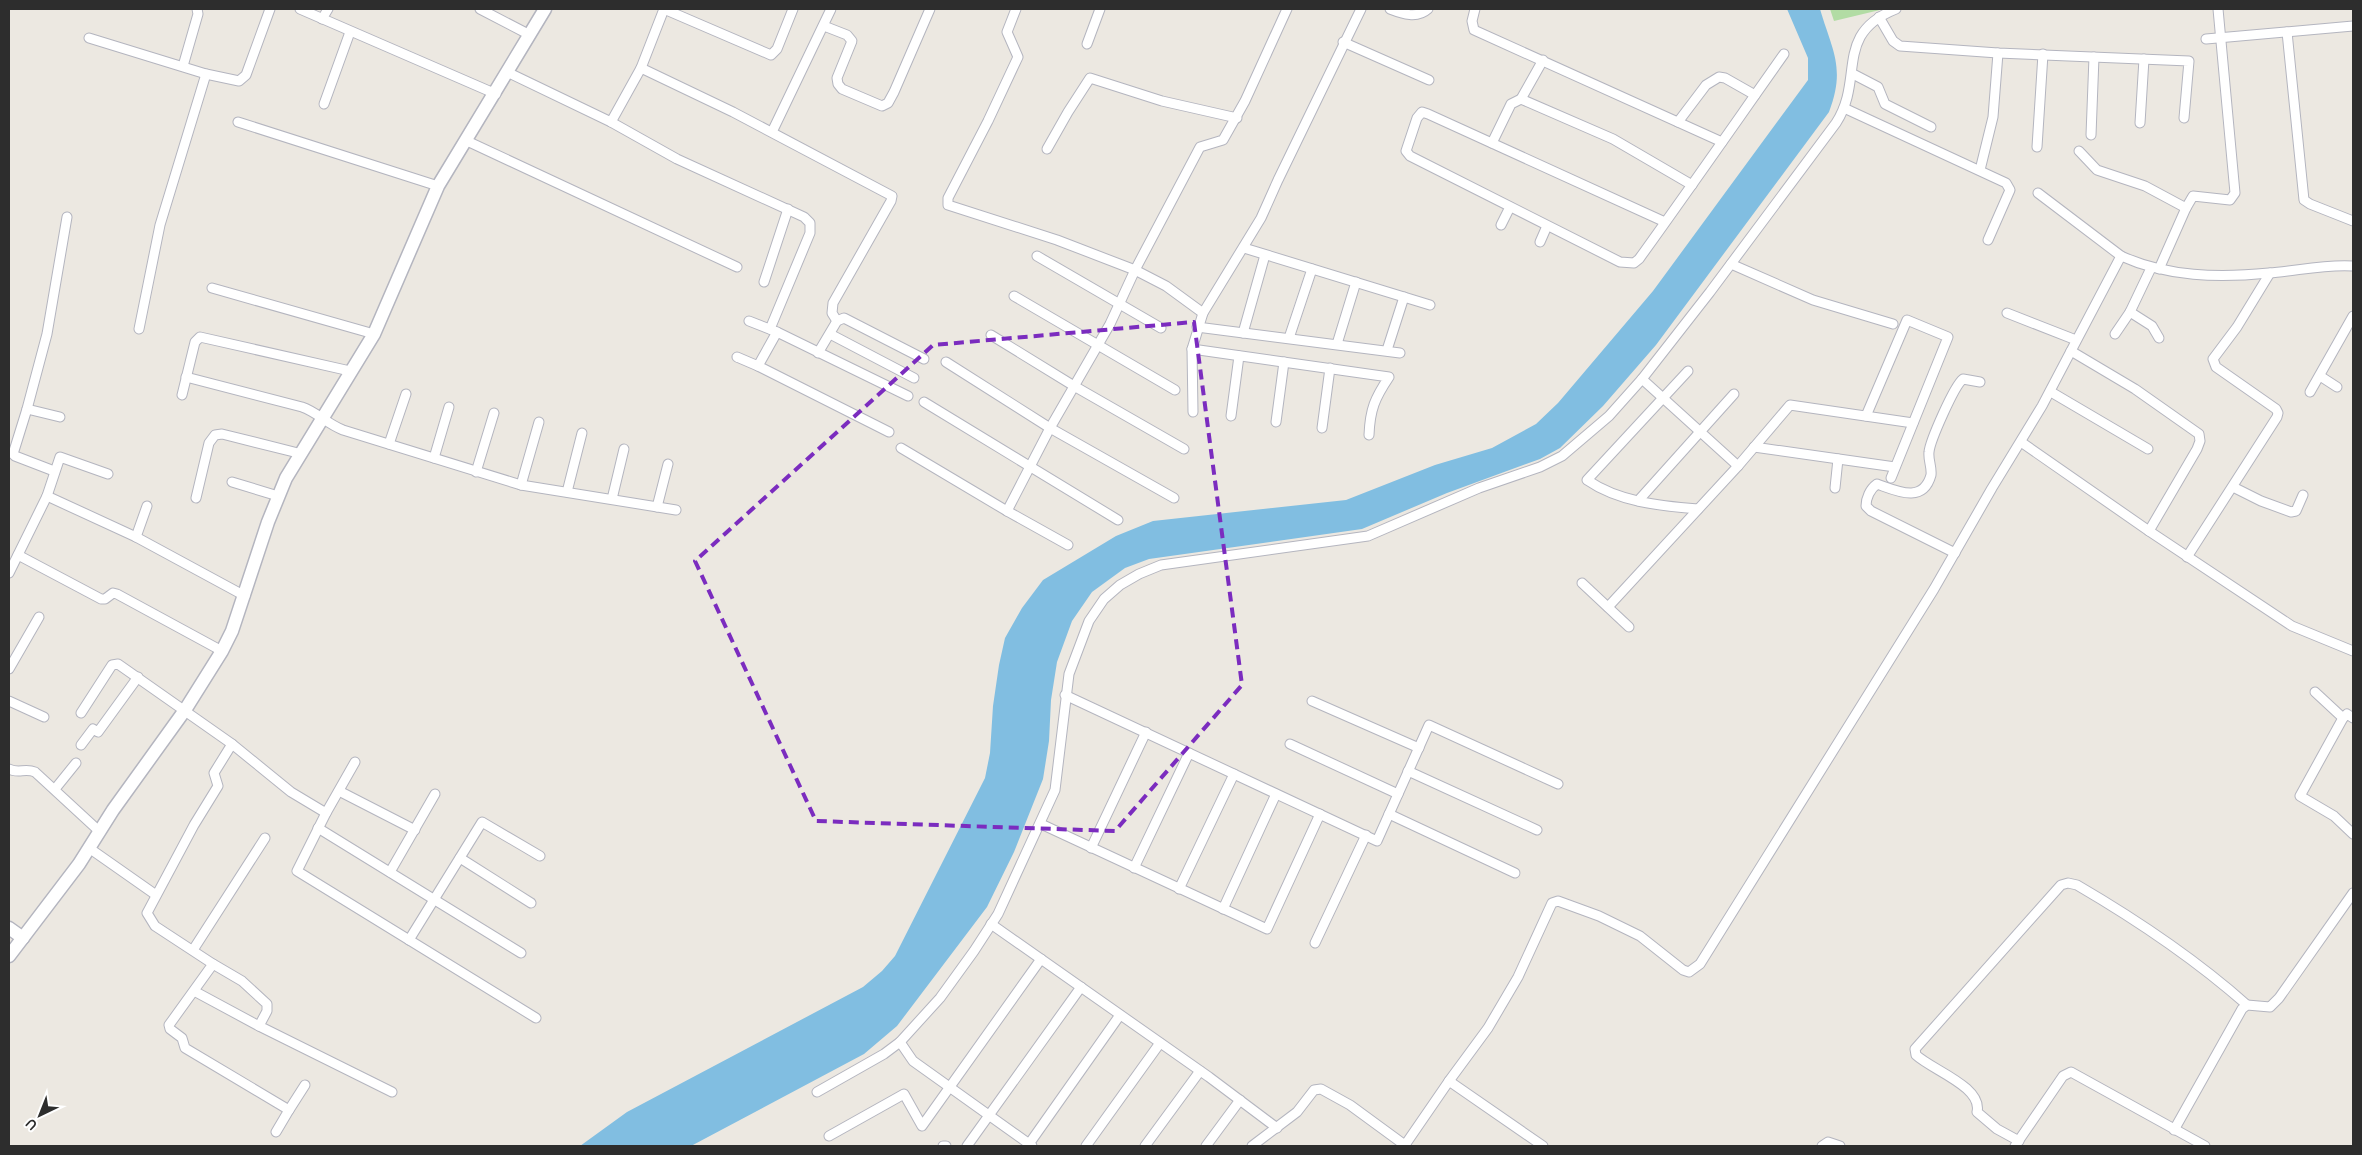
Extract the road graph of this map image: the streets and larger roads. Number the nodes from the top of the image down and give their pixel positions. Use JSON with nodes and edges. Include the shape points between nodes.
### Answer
{"nodes":[{"id":1,"x":197,"y":9,"type":"edge"},
{"id":2,"x":270,"y":9,"type":"edge"},
{"id":3,"x":300,"y":9,"type":"edge"},
{"id":4,"x":328,"y":9,"type":"edge"},
{"id":5,"x":480,"y":9,"type":"edge"},
{"id":6,"x":546,"y":9,"type":"edge"},
{"id":7,"x":664,"y":9,"type":"edge"},
{"id":8,"x":793,"y":9,"type":"edge"},
{"id":9,"x":831,"y":9,"type":"edge"},
{"id":10,"x":930,"y":9,"type":"edge"},
{"id":11,"x":1016,"y":9,"type":"edge"},
{"id":12,"x":1100,"y":9,"type":"edge"},
{"id":13,"x":1287,"y":9,"type":"edge"},
{"id":14,"x":1361,"y":9,"type":"edge"},
{"id":15,"x":1390,"y":9,"type":"edge"},
{"id":16,"x":1428,"y":9,"type":"edge"},
{"id":17,"x":1475,"y":9,"type":"edge"},
{"id":18,"x":1896,"y":9,"type":"edge"},
{"id":19,"x":2218,"y":9,"type":"edge"},
{"id":20,"x":1879,"y":17,"type":"junction"},
{"id":21,"x":322,"y":18,"type":"junction"},
{"id":22,"x":824,"y":26,"type":"junction"},
{"id":23,"x":2353,"y":26,"type":"edge"},
{"id":24,"x":350,"y":32,"type":"junction"},
{"id":25,"x":2287,"y":32,"type":"junction"},
{"id":26,"x":530,"y":35,"type":"junction"},
{"id":27,"x":89,"y":38,"type":"dead end"},
{"id":28,"x":2206,"y":39,"type":"dead end"},
{"id":29,"x":2221,"y":39,"type":"junction"},
{"id":30,"x":1343,"y":42,"type":"junction"},
{"id":31,"x":1087,"y":44,"type":"dead end"},
{"id":32,"x":1998,"y":53,"type":"junction"},
{"id":33,"x":1784,"y":54,"type":"dead end"},
{"id":34,"x":2043,"y":54,"type":"junction"},
{"id":35,"x":2094,"y":57,"type":"junction"},
{"id":36,"x":2144,"y":59,"type":"junction"},
{"id":37,"x":1543,"y":60,"type":"junction"},
{"id":38,"x":183,"y":66,"type":"junction"},
{"id":39,"x":641,"y":68,"type":"junction"},
{"id":40,"x":507,"y":72,"type":"junction"},
{"id":41,"x":206,"y":74,"type":"junction"},
{"id":42,"x":1852,"y":74,"type":"junction"},
{"id":43,"x":1429,"y":80,"type":"dead end"},
{"id":44,"x":496,"y":94,"type":"junction"},
{"id":45,"x":1755,"y":95,"type":"junction"},
{"id":46,"x":1521,"y":99,"type":"junction"},
{"id":47,"x":324,"y":104,"type":"dead end"},
{"id":48,"x":1844,"y":108,"type":"junction"},
{"id":49,"x":1237,"y":118,"type":"junction"},
{"id":50,"x":2184,"y":118,"type":"dead end"},
{"id":51,"x":238,"y":122,"type":"dead end"},
{"id":52,"x":612,"y":122,"type":"junction"},
{"id":53,"x":1678,"y":122,"type":"junction"},
{"id":54,"x":2140,"y":122,"type":"dead end"},
{"id":55,"x":1931,"y":126,"type":"dead end"},
{"id":56,"x":772,"y":132,"type":"junction"},
{"id":57,"x":2091,"y":134,"type":"dead end"},
{"id":58,"x":467,"y":141,"type":"junction"},
{"id":59,"x":1722,"y":142,"type":"junction"},
{"id":60,"x":1492,"y":143,"type":"junction"},
{"id":61,"x":2037,"y":147,"type":"dead end"},
{"id":62,"x":1048,"y":149,"type":"dead end"},
{"id":63,"x":2079,"y":151,"type":"dead end"},
{"id":64,"x":1980,"y":170,"type":"junction"},
{"id":65,"x":1692,"y":185,"type":"junction"},
{"id":66,"x":438,"y":186,"type":"junction"},
{"id":67,"x":2038,"y":193,"type":"dead end"},
{"id":68,"x":1510,"y":206,"type":"junction"},
{"id":69,"x":2186,"y":208,"type":"junction"},
{"id":70,"x":788,"y":209,"type":"junction"},
{"id":71,"x":67,"y":217,"type":"dead end"},
{"id":72,"x":2353,"y":221,"type":"edge"},
{"id":73,"x":1665,"y":222,"type":"junction"},
{"id":74,"x":1501,"y":225,"type":"dead end"},
{"id":75,"x":1547,"y":226,"type":"junction"},
{"id":76,"x":1988,"y":240,"type":"dead end"},
{"id":77,"x":1540,"y":242,"type":"dead end"},
{"id":78,"x":1244,"y":248,"type":"junction"},
{"id":79,"x":1265,"y":255,"type":"junction"},
{"id":80,"x":1037,"y":256,"type":"dead end"},
{"id":81,"x":2121,"y":256,"type":"junction"},
{"id":82,"x":1731,"y":264,"type":"junction"},
{"id":83,"x":2353,"y":266,"type":"edge"},
{"id":84,"x":737,"y":267,"type":"dead end"},
{"id":85,"x":1312,"y":269,"type":"junction"},
{"id":86,"x":2155,"y":269,"type":"junction"},
{"id":87,"x":1135,"y":270,"type":"junction"},
{"id":88,"x":2270,"y":273,"type":"junction"},
{"id":89,"x":764,"y":282,"type":"dead end"},
{"id":90,"x":1356,"y":282,"type":"junction"},
{"id":91,"x":212,"y":288,"type":"dead end"},
{"id":92,"x":1014,"y":296,"type":"dead end"},
{"id":93,"x":1404,"y":297,"type":"junction"},
{"id":94,"x":1119,"y":304,"type":"junction"},
{"id":95,"x":1430,"y":304,"type":"dead end"},
{"id":96,"x":2130,"y":312,"type":"junction"},
{"id":97,"x":1202,"y":313,"type":"junction"},
{"id":98,"x":2007,"y":313,"type":"dead end"},
{"id":99,"x":2353,"y":316,"type":"edge"},
{"id":100,"x":749,"y":321,"type":"dead end"},
{"id":101,"x":837,"y":321,"type":"junction"},
{"id":102,"x":1893,"y":324,"type":"dead end"},
{"id":103,"x":1198,"y":327,"type":"junction"},
{"id":104,"x":1160,"y":328,"type":"dead end"},
{"id":105,"x":139,"y":330,"type":"dead end"},
{"id":106,"x":773,"y":330,"type":"junction"},
{"id":107,"x":1243,"y":332,"type":"junction"},
{"id":108,"x":374,"y":334,"type":"junction"},
{"id":109,"x":830,"y":334,"type":"junction"},
{"id":110,"x":2115,"y":334,"type":"dead end"},
{"id":111,"x":991,"y":335,"type":"dead end"},
{"id":112,"x":1289,"y":338,"type":"junction"},
{"id":113,"x":2159,"y":338,"type":"dead end"},
{"id":114,"x":2076,"y":340,"type":"junction"},
{"id":115,"x":1337,"y":344,"type":"junction"},
{"id":116,"x":1097,"y":346,"type":"junction"},
{"id":117,"x":1192,"y":349,"type":"junction"},
{"id":118,"x":1387,"y":350,"type":"junction"},
{"id":119,"x":2071,"y":351,"type":"junction"},
{"id":120,"x":1400,"y":353,"type":"dead end"},
{"id":121,"x":818,"y":354,"type":"junction"},
{"id":122,"x":1239,"y":356,"type":"junction"},
{"id":123,"x":737,"y":357,"type":"dead end"},
{"id":124,"x":924,"y":359,"type":"dead end"},
{"id":125,"x":946,"y":362,"type":"dead end"},
{"id":126,"x":1284,"y":362,"type":"junction"},
{"id":127,"x":758,"y":366,"type":"junction"},
{"id":128,"x":1330,"y":368,"type":"junction"},
{"id":129,"x":350,"y":371,"type":"junction"},
{"id":130,"x":1688,"y":371,"type":"dead end"},
{"id":131,"x":2320,"y":376,"type":"junction"},
{"id":132,"x":186,"y":377,"type":"junction"},
{"id":133,"x":914,"y":378,"type":"dead end"},
{"id":134,"x":1642,"y":379,"type":"junction"},
{"id":135,"x":1980,"y":382,"type":"dead end"},
{"id":136,"x":1074,"y":386,"type":"junction"},
{"id":137,"x":2337,"y":387,"type":"dead end"},
{"id":138,"x":1175,"y":390,"type":"dead end"},
{"id":139,"x":2051,"y":392,"type":"junction"},
{"id":140,"x":2310,"y":392,"type":"dead end"},
{"id":141,"x":406,"y":394,"type":"dead end"},
{"id":142,"x":1734,"y":394,"type":"dead end"},
{"id":143,"x":182,"y":395,"type":"dead end"},
{"id":144,"x":908,"y":396,"type":"dead end"},
{"id":145,"x":1663,"y":398,"type":"junction"},
{"id":146,"x":924,"y":402,"type":"dead end"},
{"id":147,"x":449,"y":407,"type":"dead end"},
{"id":148,"x":27,"y":409,"type":"junction"},
{"id":149,"x":1193,"y":412,"type":"dead end"},
{"id":150,"x":494,"y":413,"type":"dead end"},
{"id":151,"x":1231,"y":416,"type":"dead end"},
{"id":152,"x":1866,"y":416,"type":"junction"},
{"id":153,"x":60,"y":417,"type":"dead end"},
{"id":154,"x":323,"y":417,"type":"junction"},
{"id":155,"x":539,"y":422,"type":"dead end"},
{"id":156,"x":1276,"y":422,"type":"dead end"},
{"id":157,"x":1913,"y":423,"type":"junction"},
{"id":158,"x":1050,"y":428,"type":"junction"},
{"id":159,"x":1322,"y":428,"type":"dead end"},
{"id":160,"x":889,"y":432,"type":"dead end"},
{"id":161,"x":1700,"y":432,"type":"junction"},
{"id":162,"x":582,"y":433,"type":"dead end"},
{"id":163,"x":1369,"y":435,"type":"dead end"},
{"id":164,"x":2021,"y":442,"type":"junction"},
{"id":165,"x":389,"y":444,"type":"junction"},
{"id":166,"x":1754,"y":447,"type":"junction"},
{"id":167,"x":901,"y":448,"type":"dead end"},
{"id":168,"x":624,"y":449,"type":"dead end"},
{"id":169,"x":1184,"y":449,"type":"dead end"},
{"id":170,"x":2148,"y":449,"type":"dead end"},
{"id":171,"x":302,"y":454,"type":"junction"},
{"id":172,"x":434,"y":458,"type":"junction"},
{"id":173,"x":1838,"y":459,"type":"junction"},
{"id":174,"x":668,"y":464,"type":"dead end"},
{"id":175,"x":1738,"y":466,"type":"junction"},
{"id":176,"x":1895,"y":467,"type":"junction"},
{"id":177,"x":1029,"y":468,"type":"junction"},
{"id":178,"x":54,"y":471,"type":"junction"},
{"id":179,"x":476,"y":472,"type":"junction"},
{"id":180,"x":108,"y":474,"type":"dead end"},
{"id":181,"x":1891,"y":478,"type":"dead end"},
{"id":182,"x":232,"y":482,"type":"dead end"},
{"id":183,"x":521,"y":485,"type":"junction"},
{"id":184,"x":2233,"y":486,"type":"junction"},
{"id":185,"x":1835,"y":488,"type":"dead end"},
{"id":186,"x":567,"y":492,"type":"junction"},
{"id":187,"x":2303,"y":495,"type":"dead end"},
{"id":188,"x":47,"y":496,"type":"junction"},
{"id":189,"x":278,"y":496,"type":"junction"},
{"id":190,"x":196,"y":498,"type":"dead end"},
{"id":191,"x":1174,"y":498,"type":"dead end"},
{"id":192,"x":612,"y":499,"type":"junction"},
{"id":193,"x":1638,"y":501,"type":"junction"},
{"id":194,"x":146,"y":506,"type":"dead end"},
{"id":195,"x":657,"y":507,"type":"junction"},
{"id":196,"x":1698,"y":509,"type":"junction"},
{"id":197,"x":676,"y":510,"type":"dead end"},
{"id":198,"x":1007,"y":511,"type":"junction"},
{"id":199,"x":1118,"y":520,"type":"dead end"},
{"id":200,"x":2149,"y":531,"type":"junction"},
{"id":201,"x":136,"y":537,"type":"junction"},
{"id":202,"x":1068,"y":545,"type":"dead end"},
{"id":203,"x":1955,"y":553,"type":"junction"},
{"id":204,"x":18,"y":555,"type":"junction"},
{"id":205,"x":2188,"y":557,"type":"junction"},
{"id":206,"x":9,"y":573,"type":"edge"},
{"id":207,"x":1582,"y":583,"type":"dead end"},
{"id":208,"x":245,"y":596,"type":"junction"},
{"id":209,"x":1608,"y":606,"type":"junction"},
{"id":210,"x":40,"y":617,"type":"dead end"},
{"id":211,"x":1629,"y":627,"type":"dead end"},
{"id":212,"x":222,"y":651,"type":"junction"},
{"id":213,"x":2353,"y":651,"type":"edge"},
{"id":214,"x":12,"y":657,"type":"edge"},
{"id":215,"x":9,"y":669,"type":"edge"},
{"id":216,"x":138,"y":677,"type":"junction"},
{"id":217,"x":2314,"y":692,"type":"dead end"},
{"id":218,"x":1065,"y":695,"type":"junction"},
{"id":219,"x":9,"y":701,"type":"edge"},
{"id":220,"x":1312,"y":701,"type":"dead end"},
{"id":221,"x":185,"y":710,"type":"junction"},
{"id":222,"x":80,"y":713,"type":"dead end"},
{"id":223,"x":44,"y":717,"type":"dead end"},
{"id":224,"x":2344,"y":718,"type":"junction"},
{"id":225,"x":2353,"y":718,"type":"edge"},
{"id":226,"x":1146,"y":732,"type":"junction"},
{"id":227,"x":232,"y":744,"type":"junction"},
{"id":228,"x":1290,"y":744,"type":"dead end"},
{"id":229,"x":81,"y":745,"type":"dead end"},
{"id":230,"x":1419,"y":748,"type":"junction"},
{"id":231,"x":1189,"y":753,"type":"junction"},
{"id":232,"x":355,"y":762,"type":"dead end"},
{"id":233,"x":76,"y":763,"type":"dead end"},
{"id":234,"x":9,"y":769,"type":"edge"},
{"id":235,"x":1408,"y":771,"type":"junction"},
{"id":236,"x":1234,"y":774,"type":"junction"},
{"id":237,"x":1558,"y":784,"type":"dead end"},
{"id":238,"x":55,"y":789,"type":"junction"},
{"id":239,"x":340,"y":791,"type":"junction"},
{"id":240,"x":435,"y":794,"type":"dead end"},
{"id":241,"x":1276,"y":794,"type":"junction"},
{"id":242,"x":1398,"y":794,"type":"junction"},
{"id":243,"x":326,"y":813,"type":"junction"},
{"id":244,"x":1320,"y":814,"type":"junction"},
{"id":245,"x":1389,"y":814,"type":"junction"},
{"id":246,"x":1041,"y":824,"type":"junction"},
{"id":247,"x":318,"y":828,"type":"junction"},
{"id":248,"x":415,"y":830,"type":"junction"},
{"id":249,"x":1537,"y":830,"type":"dead end"},
{"id":250,"x":99,"y":831,"type":"junction"},
{"id":251,"x":2353,"y":834,"type":"edge"},
{"id":252,"x":1366,"y":835,"type":"junction"},
{"id":253,"x":265,"y":838,"type":"dead end"},
{"id":254,"x":89,"y":848,"type":"junction"},
{"id":255,"x":1091,"y":848,"type":"junction"},
{"id":256,"x":540,"y":856,"type":"dead end"},
{"id":257,"x":460,"y":858,"type":"junction"},
{"id":258,"x":1134,"y":868,"type":"junction"},
{"id":259,"x":390,"y":872,"type":"junction"},
{"id":260,"x":1515,"y":872,"type":"dead end"},
{"id":261,"x":1179,"y":889,"type":"junction"},
{"id":262,"x":2353,"y":893,"type":"edge"},
{"id":263,"x":156,"y":895,"type":"junction"},
{"id":264,"x":434,"y":900,"type":"junction"},
{"id":265,"x":531,"y":903,"type":"dead end"},
{"id":266,"x":1223,"y":909,"type":"junction"},
{"id":267,"x":991,"y":924,"type":"junction"},
{"id":268,"x":9,"y":928,"type":"edge"},
{"id":269,"x":23,"y":938,"type":"junction"},
{"id":270,"x":409,"y":940,"type":"junction"},
{"id":271,"x":1315,"y":943,"type":"dead end"},
{"id":272,"x":193,"y":950,"type":"junction"},
{"id":273,"x":521,"y":953,"type":"dead end"},
{"id":274,"x":9,"y":956,"type":"edge"},
{"id":275,"x":1041,"y":959,"type":"junction"},
{"id":276,"x":213,"y":964,"type":"junction"},
{"id":277,"x":1081,"y":987,"type":"junction"},
{"id":278,"x":194,"y":991,"type":"junction"},
{"id":279,"x":2247,"y":1005,"type":"junction"},
{"id":280,"x":1120,"y":1015,"type":"junction"},
{"id":281,"x":536,"y":1018,"type":"dead end"},
{"id":282,"x":259,"y":1026,"type":"junction"},
{"id":283,"x":900,"y":1042,"type":"junction"},
{"id":284,"x":1160,"y":1043,"type":"junction"},
{"id":285,"x":1200,"y":1071,"type":"junction"},
{"id":286,"x":1448,"y":1081,"type":"junction"},
{"id":287,"x":305,"y":1085,"type":"dead end"},
{"id":288,"x":950,"y":1087,"type":"junction"},
{"id":289,"x":392,"y":1092,"type":"dead end"},
{"id":290,"x":817,"y":1092,"type":"dead end"},
{"id":291,"x":1240,"y":1100,"type":"junction"},
{"id":292,"x":289,"y":1110,"type":"junction"},
{"id":293,"x":989,"y":1115,"type":"junction"},
{"id":294,"x":1277,"y":1128,"type":"junction"},
{"id":295,"x":2174,"y":1130,"type":"junction"},
{"id":296,"x":276,"y":1132,"type":"dead end"},
{"id":297,"x":829,"y":1136,"type":"dead end"},
{"id":298,"x":2017,"y":1143,"type":"edge"},
{"id":299,"x":1030,"y":1145,"type":"edge"},
{"id":300,"x":967,"y":1146,"type":"edge"},
{"id":301,"x":1086,"y":1146,"type":"edge"},
{"id":302,"x":1146,"y":1146,"type":"edge"},
{"id":303,"x":1206,"y":1146,"type":"edge"},
{"id":304,"x":1252,"y":1146,"type":"edge"},
{"id":305,"x":1405,"y":1146,"type":"edge"},
{"id":306,"x":1543,"y":1146,"type":"edge"},
{"id":307,"x":1822,"y":1146,"type":"edge"},
{"id":308,"x":1840,"y":1146,"type":"edge"},
{"id":309,"x":2205,"y":1146,"type":"edge"}],
"edges":[{"from":1,"to":38,"type":"street"},
{"from":2,"to":41,"type":"street","via":[[243,79],[235,81]]},
{"from":3,"to":21,"type":"street"},
{"from":4,"to":21,"type":"street"},
{"from":5,"to":26,"type":"street"},
{"from":6,"to":26,"type":"street"},
{"from":7,"to":8,"type":"street","via":[[771,55],[777,49]]},
{"from":7,"to":39,"type":"street"},
{"from":9,"to":22,"type":"street"},
{"from":10,"to":22,"type":"street","via":[[894,92],[888,103],[882,106],[838,84],[837,78],[852,41]]},
{"from":11,"to":87,"type":"street","via":[[1007,32],[1018,57],[948,198],[948,204]]},
{"from":12,"to":31,"type":"street"},
{"from":13,"to":49,"type":"street"},
{"from":14,"to":30,"type":"street"},
{"from":15,"to":16,"type":"street","via":[[1414,16],[1422,15]]},
{"from":17,"to":37,"type":"street","via":[[1474,30]]},
{"from":18,"to":20,"type":"street"},
{"from":19,"to":29,"type":"street"},
{"from":20,"to":32,"type":"street","via":[[1900,46]]},
{"from":20,"to":42,"type":"street","via":[[1860,36],[1852,57]]},
{"from":21,"to":24,"type":"street"},
{"from":22,"to":56,"type":"street"},
{"from":23,"to":25,"type":"street"},
{"from":24,"to":44,"type":"street"},
{"from":24,"to":47,"type":"street"},
{"from":25,"to":29,"type":"street"},
{"from":25,"to":72,"type":"street","via":[[2304,200]]},
{"from":26,"to":40,"type":"street"},
{"from":27,"to":38,"type":"street"},
{"from":28,"to":29,"type":"street"},
{"from":29,"to":69,"type":"street","via":[[2235,193],[2230,200],[2193,196]]},
{"from":30,"to":43,"type":"street"},
{"from":30,"to":78,"type":"street"},
{"from":32,"to":34,"type":"street"},
{"from":32,"to":64,"type":"street","via":[[1993,117]]},
{"from":33,"to":45,"type":"street"},
{"from":34,"to":35,"type":"street"},
{"from":34,"to":61,"type":"street"},
{"from":35,"to":36,"type":"street"},
{"from":35,"to":57,"type":"street"},
{"from":36,"to":50,"type":"street","via":[[2189,61]]},
{"from":36,"to":54,"type":"street"},
{"from":37,"to":46,"type":"street"},
{"from":37,"to":53,"type":"street"},
{"from":38,"to":41,"type":"street"},
{"from":39,"to":52,"type":"street"},
{"from":39,"to":56,"type":"street"},
{"from":40,"to":44,"type":"street"},
{"from":40,"to":52,"type":"street"},
{"from":41,"to":105,"type":"street","via":[[160,225]]},
{"from":42,"to":48,"type":"street"},
{"from":42,"to":55,"type":"street","via":[[1878,87],[1884,104]]},
{"from":44,"to":58,"type":"street"},
{"from":45,"to":53,"type":"street","via":[[1719,77],[1706,85]]},
{"from":45,"to":59,"type":"street"},
{"from":46,"to":60,"type":"street","via":[[1511,104]]},
{"from":46,"to":65,"type":"street","via":[[1613,139]]},
{"from":48,"to":64,"type":"street"},
{"from":48,"to":82,"type":"street"},
{"from":49,"to":62,"type":"street","via":[[1162,101],[1090,78]]},
{"from":49,"to":87,"type":"street","via":[[1223,140],[1200,147]]},
{"from":51,"to":66,"type":"street"},
{"from":52,"to":70,"type":"street","via":[[677,159]]},
{"from":53,"to":59,"type":"street"},
{"from":56,"to":101,"type":"street","via":[[892,196],[833,303],[832,313]]},
{"from":58,"to":66,"type":"street"},
{"from":58,"to":84,"type":"street"},
{"from":59,"to":65,"type":"street"},
{"from":60,"to":68,"type":"street","via":[[1422,112],[1406,151],[1416,160]]},
{"from":60,"to":73,"type":"street"},
{"from":63,"to":69,"type":"street","via":[[2097,170],[2145,186]]},
{"from":64,"to":76,"type":"street","via":[[2006,183],[2010,190]]},
{"from":65,"to":73,"type":"street"},
{"from":66,"to":108,"type":"street"},
{"from":67,"to":81,"type":"street"},
{"from":68,"to":74,"type":"street"},
{"from":68,"to":75,"type":"street"},
{"from":69,"to":86,"type":"street"},
{"from":70,"to":89,"type":"street"},
{"from":70,"to":106,"type":"street","via":[[810,223],[810,233]]},
{"from":71,"to":148,"type":"street","via":[[47,334]]},
{"from":73,"to":75,"type":"street","via":[[1639,259],[1628,264]]},
{"from":75,"to":77,"type":"street"},
{"from":78,"to":79,"type":"street"},
{"from":78,"to":97,"type":"street"},
{"from":79,"to":85,"type":"street"},
{"from":79,"to":107,"type":"street"},
{"from":80,"to":94,"type":"street"},
{"from":81,"to":86,"type":"street"},
{"from":81,"to":114,"type":"street"},
{"from":82,"to":102,"type":"street","via":[[1812,300]]},
{"from":82,"to":134,"type":"street"},
{"from":83,"to":88,"type":"street"},
{"from":85,"to":90,"type":"street"},
{"from":85,"to":112,"type":"street"},
{"from":86,"to":88,"type":"street","via":[[2207,275]]},
{"from":86,"to":96,"type":"street"},
{"from":87,"to":94,"type":"street"},
{"from":87,"to":97,"type":"street","via":[[1166,286]]},
{"from":88,"to":184,"type":"street","via":[[2213,359],[2216,367],[2266,400],[2278,413]]},
{"from":90,"to":93,"type":"street"},
{"from":90,"to":115,"type":"street"},
{"from":91,"to":108,"type":"street"},
{"from":92,"to":116,"type":"street"},
{"from":93,"to":95,"type":"street"},
{"from":93,"to":118,"type":"street"},
{"from":94,"to":104,"type":"street"},
{"from":94,"to":116,"type":"street"},
{"from":96,"to":110,"type":"street"},
{"from":96,"to":113,"type":"street","via":[[2152,326]]},
{"from":97,"to":103,"type":"street"},
{"from":98,"to":114,"type":"street"},
{"from":99,"to":131,"type":"street"},
{"from":100,"to":106,"type":"street"},
{"from":101,"to":109,"type":"street"},
{"from":101,"to":124,"type":"street","via":[[844,318]]},
{"from":103,"to":107,"type":"street"},
{"from":103,"to":117,"type":"street"},
{"from":106,"to":121,"type":"street"},
{"from":106,"to":127,"type":"street"},
{"from":107,"to":112,"type":"street"},
{"from":108,"to":129,"type":"street"},
{"from":109,"to":121,"type":"street"},
{"from":109,"to":133,"type":"street"},
{"from":111,"to":136,"type":"street"},
{"from":112,"to":115,"type":"street"},
{"from":114,"to":119,"type":"street"},
{"from":115,"to":118,"type":"street"},
{"from":116,"to":136,"type":"street"},
{"from":116,"to":138,"type":"street"},
{"from":117,"to":122,"type":"street"},
{"from":117,"to":149,"type":"street"},
{"from":118,"to":120,"type":"street"},
{"from":119,"to":139,"type":"street"},
{"from":119,"to":200,"type":"street","via":[[2134,389],[2198,434],[2198,449]]},
{"from":121,"to":144,"type":"street"},
{"from":122,"to":126,"type":"street"},
{"from":122,"to":151,"type":"street"},
{"from":123,"to":127,"type":"street"},
{"from":125,"to":158,"type":"street"},
{"from":126,"to":128,"type":"street"},
{"from":126,"to":156,"type":"street"},
{"from":127,"to":160,"type":"street"},
{"from":128,"to":159,"type":"street"},
{"from":128,"to":163,"type":"street","via":[[1389,376],[1370,412]]},
{"from":129,"to":132,"type":"street","via":[[200,337],[195,342]]},
{"from":129,"to":154,"type":"street"},
{"from":130,"to":145,"type":"street"},
{"from":131,"to":137,"type":"street"},
{"from":131,"to":140,"type":"street"},
{"from":132,"to":143,"type":"street"},
{"from":132,"to":154,"type":"street","via":[[302,407]]},
{"from":134,"to":145,"type":"street"},
{"from":134,"to":218,"type":"street","via":[[1609,416],[1562,456],[1540,468],[1479,488],[1368,536],[1182,561],[1139,574],[1104,599],[1088,621],[1073,660]]},
{"from":135,"to":203,"type":"street","via":[[1963,379],[1953,392],[1930,447],[1930,475],[1924,488],[1907,494],[1877,484],[1866,500],[1871,511]]},
{"from":136,"to":158,"type":"street"},
{"from":136,"to":169,"type":"street"},
{"from":139,"to":164,"type":"street"},
{"from":139,"to":170,"type":"street"},
{"from":141,"to":165,"type":"street"},
{"from":142,"to":161,"type":"street"},
{"from":145,"to":161,"type":"street"},
{"from":145,"to":193,"type":"street","via":[[1587,480],[1600,489]]},
{"from":146,"to":177,"type":"street"},
{"from":147,"to":172,"type":"street"},
{"from":148,"to":153,"type":"street"},
{"from":148,"to":178,"type":"street","via":[[13,455]]},
{"from":150,"to":179,"type":"street"},
{"from":152,"to":157,"type":"street"},
{"from":152,"to":157,"type":"street","via":[[1907,320],[1948,337]]},
{"from":152,"to":166,"type":"street","via":[[1790,405]]},
{"from":154,"to":165,"type":"street","via":[[336,428]]},
{"from":154,"to":171,"type":"street"},
{"from":155,"to":183,"type":"street"},
{"from":157,"to":176,"type":"street"},
{"from":158,"to":177,"type":"street"},
{"from":158,"to":191,"type":"street"},
{"from":161,"to":175,"type":"street"},
{"from":161,"to":193,"type":"street"},
{"from":162,"to":186,"type":"street"},
{"from":164,"to":200,"type":"street"},
{"from":164,"to":203,"type":"street"},
{"from":165,"to":172,"type":"street"},
{"from":166,"to":173,"type":"street"},
{"from":166,"to":175,"type":"street"},
{"from":167,"to":198,"type":"street"},
{"from":168,"to":192,"type":"street"},
{"from":171,"to":189,"type":"street"},
{"from":171,"to":190,"type":"street","via":[[215,434],[209,443]]},
{"from":172,"to":179,"type":"street"},
{"from":173,"to":176,"type":"street"},
{"from":173,"to":185,"type":"street"},
{"from":174,"to":195,"type":"street"},
{"from":175,"to":196,"type":"street"},
{"from":176,"to":181,"type":"street"},
{"from":177,"to":198,"type":"street"},
{"from":177,"to":199,"type":"street"},
{"from":178,"to":180,"type":"street","via":[[62,456]]},
{"from":178,"to":188,"type":"street"},
{"from":179,"to":183,"type":"street"},
{"from":182,"to":189,"type":"street"},
{"from":183,"to":186,"type":"street"},
{"from":184,"to":187,"type":"street","via":[[2291,512],[2300,507]]},
{"from":184,"to":205,"type":"street"},
{"from":186,"to":192,"type":"street"},
{"from":188,"to":201,"type":"street"},
{"from":188,"to":204,"type":"street"},
{"from":189,"to":208,"type":"street"},
{"from":192,"to":195,"type":"street"},
{"from":193,"to":196,"type":"street"},
{"from":194,"to":201,"type":"street"},
{"from":195,"to":197,"type":"street"},
{"from":196,"to":209,"type":"street"},
{"from":198,"to":202,"type":"street"},
{"from":200,"to":205,"type":"street"},
{"from":201,"to":208,"type":"street"},
{"from":203,"to":286,"type":"street","via":[[1700,964],[1688,972],[1683,970],[1640,936],[1599,916],[1558,901],[1552,903],[1518,977],[1488,1028]]},
{"from":204,"to":206,"type":"street"},
{"from":204,"to":212,"type":"street","via":[[101,599],[116,594]]},
{"from":205,"to":213,"type":"street","via":[[2292,626]]},
{"from":207,"to":209,"type":"street"},
{"from":208,"to":212,"type":"street"},
{"from":209,"to":211,"type":"street"},
{"from":210,"to":214,"type":"street"},
{"from":212,"to":221,"type":"street"},
{"from":214,"to":215,"type":"street"},
{"from":216,"to":221,"type":"street"},
{"from":216,"to":222,"type":"street","via":[[118,664],[112,666]]},
{"from":216,"to":229,"type":"street","via":[[98,732],[93,729]]},
{"from":217,"to":224,"type":"street"},
{"from":218,"to":226,"type":"street"},
{"from":218,"to":246,"type":"street","via":[[1055,790]]},
{"from":219,"to":223,"type":"street"},
{"from":220,"to":230,"type":"street"},
{"from":221,"to":227,"type":"street"},
{"from":221,"to":250,"type":"street"},
{"from":224,"to":225,"type":"street","via":[[2348,714]]},
{"from":224,"to":251,"type":"street","via":[[2300,796],[2334,816]]},
{"from":226,"to":231,"type":"street"},
{"from":226,"to":255,"type":"street"},
{"from":227,"to":243,"type":"street","via":[[292,792]]},
{"from":227,"to":263,"type":"street","via":[[214,773],[218,786]]},
{"from":228,"to":242,"type":"street"},
{"from":230,"to":235,"type":"street"},
{"from":230,"to":237,"type":"street","via":[[1430,725]]},
{"from":231,"to":236,"type":"street"},
{"from":231,"to":258,"type":"street"},
{"from":232,"to":239,"type":"street"},
{"from":233,"to":238,"type":"street"},
{"from":234,"to":238,"type":"street","via":[[14,772],[29,770]]},
{"from":235,"to":242,"type":"street"},
{"from":235,"to":249,"type":"street"},
{"from":236,"to":241,"type":"street"},
{"from":236,"to":261,"type":"street"},
{"from":238,"to":250,"type":"street"},
{"from":239,"to":243,"type":"street"},
{"from":239,"to":248,"type":"street"},
{"from":240,"to":248,"type":"street"},
{"from":241,"to":244,"type":"street"},
{"from":241,"to":266,"type":"street"},
{"from":242,"to":245,"type":"street"},
{"from":243,"to":247,"type":"street"},
{"from":244,"to":252,"type":"street"},
{"from":244,"to":266,"type":"street","via":[[1267,929]]},
{"from":245,"to":252,"type":"street","via":[[1377,841]]},
{"from":245,"to":260,"type":"street"},
{"from":246,"to":255,"type":"street"},
{"from":246,"to":267,"type":"street"},
{"from":247,"to":259,"type":"street"},
{"from":247,"to":270,"type":"street","via":[[297,871]]},
{"from":248,"to":259,"type":"street"},
{"from":250,"to":254,"type":"street"},
{"from":252,"to":271,"type":"street"},
{"from":253,"to":272,"type":"street"},
{"from":254,"to":263,"type":"street"},
{"from":254,"to":269,"type":"street"},
{"from":255,"to":258,"type":"street"},
{"from":256,"to":257,"type":"street","via":[[482,822]]},
{"from":257,"to":264,"type":"street"},
{"from":257,"to":265,"type":"street"},
{"from":258,"to":261,"type":"street"},
{"from":259,"to":264,"type":"street"},
{"from":261,"to":266,"type":"street"},
{"from":262,"to":279,"type":"street","via":[[2279,998],[2270,1007]]},
{"from":263,"to":272,"type":"street","via":[[147,911],[150,922]]},
{"from":264,"to":270,"type":"street"},
{"from":264,"to":273,"type":"street"},
{"from":267,"to":275,"type":"street"},
{"from":267,"to":283,"type":"street","via":[[940,998]]},
{"from":268,"to":269,"type":"street"},
{"from":269,"to":274,"type":"street"},
{"from":270,"to":281,"type":"street"},
{"from":272,"to":276,"type":"street"},
{"from":275,"to":277,"type":"street"},
{"from":275,"to":288,"type":"street"},
{"from":276,"to":278,"type":"street"},
{"from":276,"to":282,"type":"street","via":[[242,982],[267,1004]]},
{"from":277,"to":280,"type":"street"},
{"from":277,"to":293,"type":"street"},
{"from":278,"to":282,"type":"street"},
{"from":278,"to":292,"type":"street","via":[[169,1025],[170,1030],[182,1038],[185,1048]]},
{"from":279,"to":295,"type":"street"},
{"from":279,"to":298,"type":"street","via":[[2136,920],[2077,886],[2061,885],[1915,1049],[1924,1063],[1971,1091],[1977,1112],[1983,1119]]},
{"from":280,"to":284,"type":"street"},
{"from":280,"to":299,"type":"street"},
{"from":282,"to":289,"type":"street"},
{"from":283,"to":288,"type":"street","via":[[914,1061]]},
{"from":283,"to":290,"type":"street"},
{"from":284,"to":285,"type":"street"},
{"from":284,"to":301,"type":"street"},
{"from":285,"to":291,"type":"street"},
{"from":285,"to":302,"type":"street"},
{"from":286,"to":305,"type":"street"},
{"from":286,"to":306,"type":"street"},
{"from":287,"to":292,"type":"street"},
{"from":288,"to":293,"type":"street"},
{"from":288,"to":297,"type":"street","via":[[922,1126],[904,1094]]},
{"from":291,"to":294,"type":"street"},
{"from":291,"to":303,"type":"street"},
{"from":292,"to":296,"type":"street"},
{"from":293,"to":299,"type":"street"},
{"from":293,"to":300,"type":"street"},
{"from":294,"to":304,"type":"street"},
{"from":294,"to":305,"type":"street","via":[[1297,1112],[1314,1090],[1321,1088]]},
{"from":295,"to":298,"type":"street","via":[[2071,1072],[2063,1076]]},
{"from":295,"to":309,"type":"street"},
{"from":307,"to":308,"type":"street","via":[[1828,1142]]}]}
